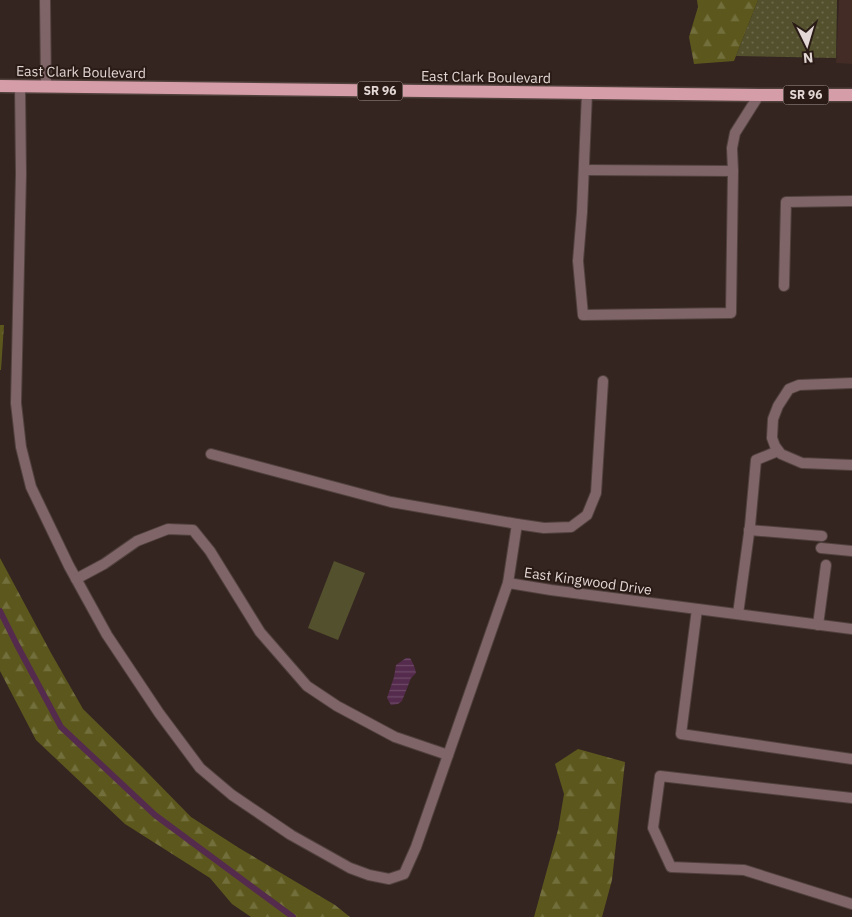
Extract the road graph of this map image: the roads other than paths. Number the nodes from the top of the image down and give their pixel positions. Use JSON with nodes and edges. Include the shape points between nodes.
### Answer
{"nodes":[{"id":1,"x":45,"y":0,"type":"edge"},
{"id":2,"x":0,"y":86,"type":"edge"},
{"id":3,"x":20,"y":86,"type":"junction"},
{"id":4,"x":46,"y":86,"type":"junction"},
{"id":5,"x":587,"y":93,"type":"junction"},
{"id":6,"x":759,"y":95,"type":"junction"},
{"id":7,"x":852,"y":95,"type":"edge"},
{"id":8,"x":584,"y":170,"type":"junction"},
{"id":9,"x":733,"y":171,"type":"junction"},
{"id":10,"x":852,"y":201,"type":"edge"},
{"id":11,"x":784,"y":286,"type":"dead end"},
{"id":12,"x":603,"y":381,"type":"dead end"},
{"id":13,"x":852,"y":383,"type":"edge"},
{"id":14,"x":778,"y":451,"type":"junction"},
{"id":15,"x":211,"y":454,"type":"dead end"},
{"id":16,"x":852,"y":465,"type":"edge"},
{"id":17,"x":517,"y":524,"type":"junction"},
{"id":18,"x":749,"y":530,"type":"junction"},
{"id":19,"x":822,"y":536,"type":"dead end"},
{"id":20,"x":821,"y":548,"type":"dead end"},
{"id":21,"x":852,"y":551,"type":"edge"},
{"id":22,"x":826,"y":565,"type":"dead end"},
{"id":23,"x":76,"y":578,"type":"junction"},
{"id":24,"x":508,"y":583,"type":"junction"},
{"id":25,"x":697,"y":609,"type":"junction"},
{"id":26,"x":738,"y":614,"type":"junction"},
{"id":27,"x":818,"y":625,"type":"junction"},
{"id":28,"x":852,"y":629,"type":"edge"},
{"id":29,"x":448,"y":755,"type":"junction"},
{"id":30,"x":852,"y":759,"type":"edge"},
{"id":31,"x":852,"y":798,"type":"edge"},
{"id":32,"x":852,"y":904,"type":"edge"}],
"edges":[{"from":1,"to":4,"type":"street"},
{"from":2,"to":3,"type":"main road","name":"East Clark Boulevard","number":"SR 96"},
{"from":3,"to":4,"type":"main road","name":"East Clark Boulevard","number":"SR 96"},
{"from":3,"to":23,"type":"street","name":"East Kingwood Drive","via":[[16,403],[20,447],[31,487]]},
{"from":4,"to":5,"type":"main road","name":"East Clark Boulevard","number":"SR 96"},
{"from":5,"to":6,"type":"main road","name":"East Clark Boulevard","number":"SR 96"},
{"from":5,"to":8,"type":"street"},
{"from":6,"to":7,"type":"main road","name":"East Clark Boulevard","number":"SR 96"},
{"from":6,"to":9,"type":"street","via":[[736,132],[732,148]]},
{"from":8,"to":9,"type":"street"},
{"from":8,"to":9,"type":"street","via":[[578,261],[583,315],[731,313]]},
{"from":10,"to":11,"type":"street","via":[[786,202]]},
{"from":12,"to":17,"type":"street","via":[[596,493],[587,515],[571,527]]},
{"from":13,"to":14,"type":"street","via":[[799,385],[789,389],[773,420],[772,438]]},
{"from":14,"to":16,"type":"street","via":[[802,463]]},
{"from":14,"to":18,"type":"street","via":[[756,460]]},
{"from":15,"to":17,"type":"street","via":[[391,502]]},
{"from":17,"to":24,"type":"street"},
{"from":18,"to":19,"type":"street"},
{"from":18,"to":26,"type":"street"},
{"from":20,"to":21,"type":"street"},
{"from":22,"to":27,"type":"street"},
{"from":23,"to":29,"type":"street","via":[[104,564],[136,541],[168,529],[193,530],[210,551],[260,632],[307,686],[394,737]]},
{"from":23,"to":29,"type":"street","name":"East Kingwood Drive","via":[[159,713],[200,768],[232,795],[291,835],[350,868],[388,880],[404,874]]},
{"from":24,"to":25,"type":"street","name":"East Kingwood Drive"},
{"from":24,"to":29,"type":"street","name":"East Kingwood Drive"},
{"from":25,"to":26,"type":"street","name":"East Kingwood Drive"},
{"from":25,"to":30,"type":"street","via":[[681,734]]},
{"from":26,"to":27,"type":"street","name":"East Kingwood Drive"},
{"from":27,"to":28,"type":"street","name":"East Kingwood Drive"},
{"from":31,"to":32,"type":"street","via":[[660,776],[653,828],[671,867],[744,870]]}]}
